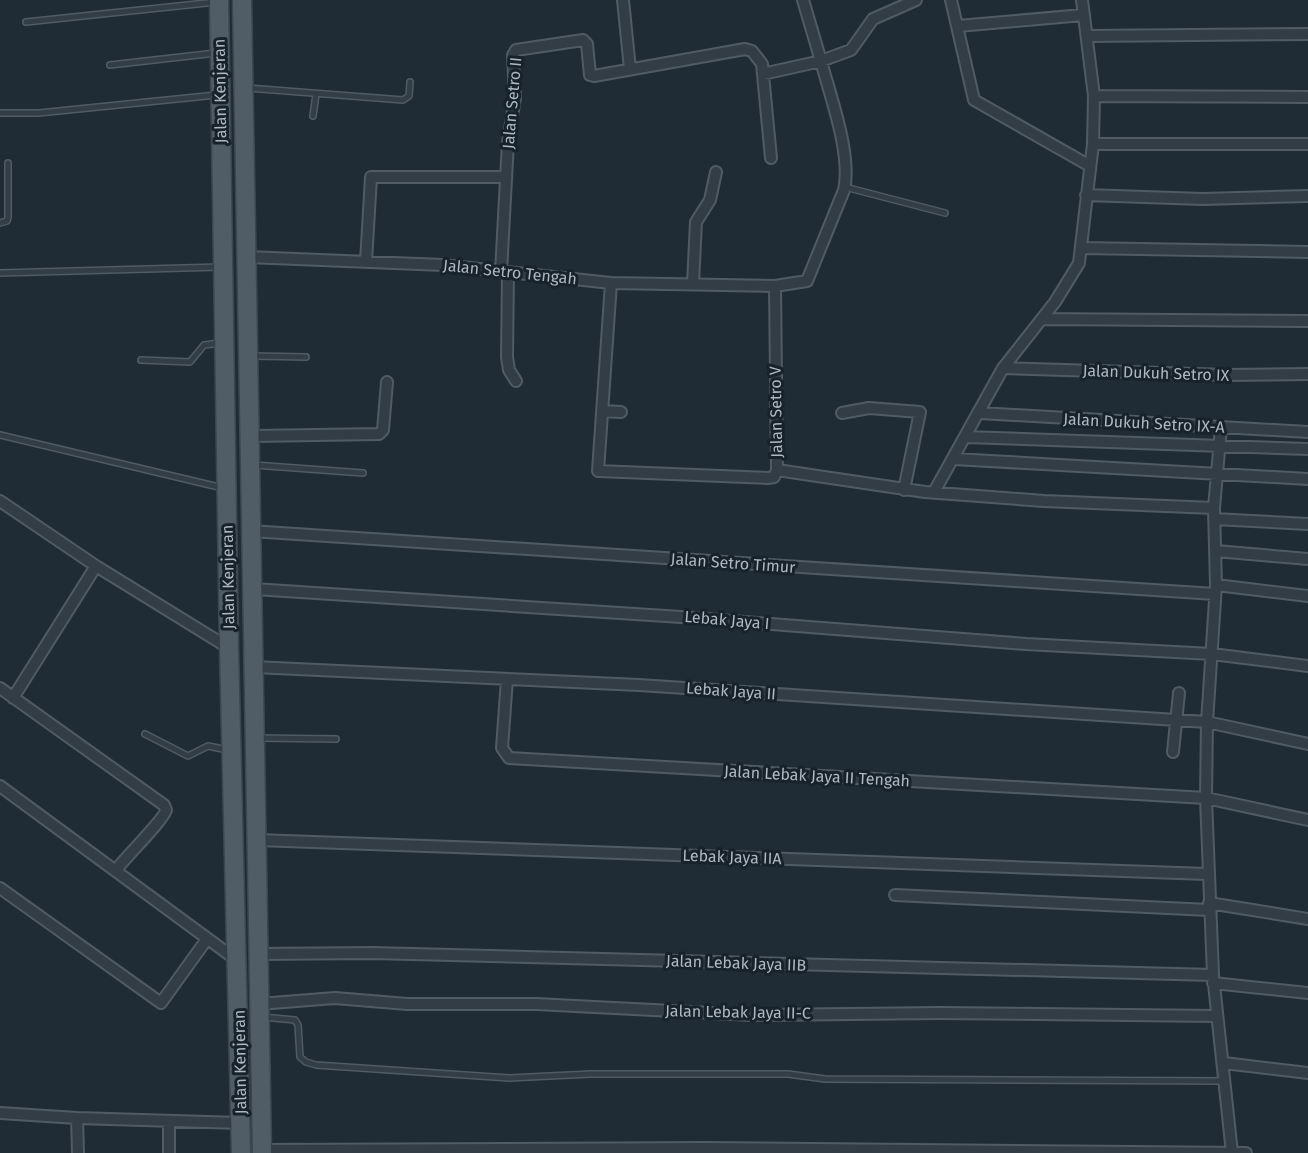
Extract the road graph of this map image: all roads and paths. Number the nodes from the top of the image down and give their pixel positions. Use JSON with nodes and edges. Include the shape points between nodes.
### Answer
{"nodes":[{"id":1,"x":242,"y":0,"type":"edge"},
{"id":2,"x":623,"y":0,"type":"edge"},
{"id":3,"x":803,"y":0,"type":"edge"},
{"id":4,"x":916,"y":0,"type":"edge"},
{"id":5,"x":951,"y":0,"type":"edge"},
{"id":6,"x":1082,"y":0,"type":"edge"},
{"id":7,"x":219,"y":1,"type":"edge"},
{"id":8,"x":1083,"y":15,"type":"junction"},
{"id":9,"x":26,"y":22,"type":"dead end"},
{"id":10,"x":958,"y":26,"type":"junction"},
{"id":11,"x":1308,"y":34,"type":"edge"},
{"id":12,"x":1087,"y":36,"type":"junction"},
{"id":13,"x":219,"y":53,"type":"junction"},
{"id":14,"x":821,"y":61,"type":"junction"},
{"id":15,"x":110,"y":65,"type":"dead end"},
{"id":16,"x":630,"y":69,"type":"junction"},
{"id":17,"x":763,"y":74,"type":"junction"},
{"id":18,"x":410,"y":82,"type":"dead end"},
{"id":19,"x":243,"y":88,"type":"junction"},
{"id":20,"x":220,"y":94,"type":"junction"},
{"id":21,"x":316,"y":94,"type":"junction"},
{"id":22,"x":1094,"y":96,"type":"junction"},
{"id":23,"x":1308,"y":97,"type":"edge"},
{"id":24,"x":0,"y":113,"type":"edge"},
{"id":25,"x":314,"y":116,"type":"dead end"},
{"id":26,"x":244,"y":125,"type":"junction"},
{"id":27,"x":221,"y":128,"type":"junction"},
{"id":28,"x":1093,"y":144,"type":"junction"},
{"id":29,"x":1308,"y":144,"type":"edge"},
{"id":30,"x":771,"y":158,"type":"dead end"},
{"id":31,"x":8,"y":163,"type":"dead end"},
{"id":32,"x":244,"y":165,"type":"junction"},
{"id":33,"x":1090,"y":166,"type":"junction"},
{"id":34,"x":221,"y":167,"type":"junction"},
{"id":35,"x":716,"y":172,"type":"dead end"},
{"id":36,"x":506,"y":177,"type":"junction"},
{"id":37,"x":844,"y":187,"type":"junction"},
{"id":38,"x":1086,"y":195,"type":"junction"},
{"id":39,"x":1308,"y":196,"type":"edge"},
{"id":40,"x":945,"y":213,"type":"dead end"},
{"id":41,"x":0,"y":224,"type":"edge"},
{"id":42,"x":1082,"y":248,"type":"junction"},
{"id":43,"x":1308,"y":252,"type":"edge"},
{"id":44,"x":245,"y":257,"type":"junction"},
{"id":45,"x":366,"y":262,"type":"junction"},
{"id":46,"x":223,"y":267,"type":"junction"},
{"id":47,"x":0,"y":273,"type":"edge"},
{"id":48,"x":504,"y":273,"type":"junction"},
{"id":49,"x":611,"y":283,"type":"junction"},
{"id":50,"x":693,"y":284,"type":"junction"},
{"id":51,"x":775,"y":285,"type":"junction"},
{"id":52,"x":1042,"y":318,"type":"junction"},
{"id":53,"x":1308,"y":321,"type":"edge"},
{"id":54,"x":225,"y":343,"type":"junction"},
{"id":55,"x":247,"y":356,"type":"junction"},
{"id":56,"x":306,"y":357,"type":"dead end"},
{"id":57,"x":141,"y":360,"type":"dead end"},
{"id":58,"x":1004,"y":368,"type":"junction"},
{"id":59,"x":1308,"y":374,"type":"edge"},
{"id":60,"x":516,"y":381,"type":"dead end"},
{"id":61,"x":387,"y":382,"type":"dead end"},
{"id":62,"x":602,"y":411,"type":"junction"},
{"id":63,"x":621,"y":412,"type":"dead end"},
{"id":64,"x":842,"y":413,"type":"dead end"},
{"id":65,"x":980,"y":414,"type":"junction"},
{"id":66,"x":1221,"y":428,"type":"junction"},
{"id":67,"x":1308,"y":432,"type":"edge"},
{"id":68,"x":0,"y":435,"type":"edge"},
{"id":69,"x":248,"y":436,"type":"junction"},
{"id":70,"x":966,"y":437,"type":"junction"},
{"id":71,"x":1219,"y":447,"type":"junction"},
{"id":72,"x":1308,"y":449,"type":"edge"},
{"id":73,"x":954,"y":459,"type":"junction"},
{"id":74,"x":249,"y":464,"type":"junction"},
{"id":75,"x":777,"y":470,"type":"junction"},
{"id":76,"x":363,"y":473,"type":"dead end"},
{"id":77,"x":1217,"y":475,"type":"junction"},
{"id":78,"x":1308,"y":479,"type":"edge"},
{"id":79,"x":227,"y":488,"type":"junction"},
{"id":80,"x":904,"y":490,"type":"junction"},
{"id":81,"x":934,"y":492,"type":"junction"},
{"id":82,"x":0,"y":501,"type":"edge"},
{"id":83,"x":1214,"y":514,"type":"junction"},
{"id":84,"x":1308,"y":524,"type":"edge"},
{"id":85,"x":250,"y":531,"type":"junction"},
{"id":86,"x":1216,"y":551,"type":"junction"},
{"id":87,"x":1308,"y":559,"type":"edge"},
{"id":88,"x":96,"y":566,"type":"junction"},
{"id":89,"x":253,"y":589,"type":"junction"},
{"id":90,"x":1216,"y":590,"type":"junction"},
{"id":91,"x":1308,"y":596,"type":"edge"},
{"id":92,"x":229,"y":648,"type":"junction"},
{"id":93,"x":1206,"y":653,"type":"junction"},
{"id":94,"x":1308,"y":666,"type":"edge"},
{"id":95,"x":253,"y":667,"type":"junction"},
{"id":96,"x":507,"y":679,"type":"junction"},
{"id":97,"x":0,"y":688,"type":"edge"},
{"id":98,"x":1179,"y":693,"type":"dead end"},
{"id":99,"x":13,"y":698,"type":"junction"},
{"id":100,"x":1176,"y":720,"type":"junction"},
{"id":101,"x":1207,"y":722,"type":"junction"},
{"id":102,"x":145,"y":734,"type":"dead end"},
{"id":103,"x":255,"y":738,"type":"junction"},
{"id":104,"x":336,"y":739,"type":"dead end"},
{"id":105,"x":1308,"y":744,"type":"edge"},
{"id":106,"x":231,"y":751,"type":"junction"},
{"id":107,"x":1173,"y":752,"type":"dead end"},
{"id":108,"x":0,"y":786,"type":"edge"},
{"id":109,"x":1206,"y":798,"type":"junction"},
{"id":110,"x":1308,"y":820,"type":"edge"},
{"id":111,"x":257,"y":840,"type":"junction"},
{"id":112,"x":116,"y":870,"type":"junction"},
{"id":113,"x":1207,"y":874,"type":"junction"},
{"id":114,"x":0,"y":888,"type":"edge"},
{"id":115,"x":895,"y":896,"type":"dead end"},
{"id":116,"x":1209,"y":906,"type":"junction"},
{"id":117,"x":1308,"y":919,"type":"edge"},
{"id":118,"x":207,"y":939,"type":"junction"},
{"id":119,"x":258,"y":954,"type":"junction"},
{"id":120,"x":238,"y":961,"type":"junction"},
{"id":121,"x":1213,"y":979,"type":"junction"},
{"id":122,"x":1308,"y":993,"type":"edge"},
{"id":123,"x":260,"y":1010,"type":"junction"},
{"id":124,"x":1217,"y":1016,"type":"junction"},
{"id":125,"x":1224,"y":1063,"type":"junction"},
{"id":126,"x":1308,"y":1073,"type":"edge"},
{"id":127,"x":1226,"y":1081,"type":"junction"},
{"id":128,"x":0,"y":1113,"type":"edge"},
{"id":129,"x":77,"y":1118,"type":"junction"},
{"id":130,"x":169,"y":1121,"type":"junction"},
{"id":131,"x":240,"y":1123,"type":"junction"},
{"id":132,"x":262,"y":1151,"type":"edge"},
{"id":133,"x":1232,"y":1152,"type":"edge"},
{"id":134,"x":78,"y":1153,"type":"edge"},
{"id":135,"x":169,"y":1153,"type":"edge"},
{"id":136,"x":241,"y":1153,"type":"edge"},
{"id":137,"x":1246,"y":1153,"type":"edge"}],
"edges":[{"from":1,"to":19,"type":"main road","name":"Jalan Kenjeran"},
{"from":2,"to":16,"type":"street"},
{"from":3,"to":14,"type":"street"},
{"from":4,"to":14,"type":"street","via":[[873,19],[851,50]]},
{"from":5,"to":10,"type":"street"},
{"from":6,"to":8,"type":"street"},
{"from":7,"to":9,"type":"lane"},
{"from":7,"to":13,"type":"main road","name":"Jalan Kenjeran"},
{"from":8,"to":10,"type":"street"},
{"from":8,"to":12,"type":"street"},
{"from":10,"to":33,"type":"street","via":[[976,102]]},
{"from":11,"to":12,"type":"street"},
{"from":12,"to":22,"type":"street"},
{"from":13,"to":15,"type":"lane"},
{"from":13,"to":20,"type":"main road","name":"Jalan Kenjeran"},
{"from":14,"to":17,"type":"street"},
{"from":14,"to":37,"type":"street","via":[[842,143]]},
{"from":16,"to":17,"type":"street","name":"Jalan Setro II","via":[[745,49],[760,60]]},
{"from":16,"to":36,"type":"street","name":"Jalan Setro II","via":[[592,76],[583,40],[514,51],[515,98]]},
{"from":17,"to":30,"type":"street","name":"Jalan Setro II"},
{"from":18,"to":21,"type":"lane","via":[[409,96],[403,100]]},
{"from":19,"to":21,"type":"lane"},
{"from":19,"to":26,"type":"main road","name":"Jalan Kenjeran"},
{"from":20,"to":24,"type":"lane"},
{"from":20,"to":27,"type":"main road","name":"Jalan Kenjeran"},
{"from":21,"to":25,"type":"lane"},
{"from":22,"to":23,"type":"street"},
{"from":22,"to":28,"type":"street"},
{"from":26,"to":27,"type":"main road","via":[[234,131]]},
{"from":26,"to":32,"type":"main road","name":"Jalan Kenjeran"},
{"from":27,"to":34,"type":"main road","name":"Jalan Kenjeran"},
{"from":28,"to":29,"type":"street"},
{"from":28,"to":33,"type":"street"},
{"from":31,"to":41,"type":"lane","via":[[8,217]]},
{"from":32,"to":34,"type":"main road","via":[[230,162]]},
{"from":32,"to":44,"type":"main road","name":"Jalan Kenjeran"},
{"from":33,"to":38,"type":"street"},
{"from":34,"to":46,"type":"main road","name":"Jalan Kenjeran"},
{"from":35,"to":50,"type":"street","via":[[710,200],[696,222]]},
{"from":36,"to":45,"type":"street","via":[[371,177]]},
{"from":36,"to":48,"type":"street","name":"Jalan Setro II"},
{"from":37,"to":40,"type":"lane"},
{"from":37,"to":51,"type":"street","via":[[810,278]]},
{"from":38,"to":39,"type":"street","via":[[1203,199]]},
{"from":38,"to":42,"type":"street"},
{"from":42,"to":43,"type":"street"},
{"from":42,"to":52,"type":"street","via":[[1076,272]]},
{"from":44,"to":45,"type":"street","name":"Jalan Setro Tengah"},
{"from":44,"to":55,"type":"main road","name":"Jalan Kenjeran"},
{"from":45,"to":48,"type":"street","name":"Jalan Setro Tengah","via":[[443,265]]},
{"from":46,"to":47,"type":"lane"},
{"from":46,"to":54,"type":"main road","name":"Jalan Kenjeran"},
{"from":48,"to":49,"type":"street","name":"Jalan Setro Tengah"},
{"from":48,"to":60,"type":"street","name":"Jalan Setro II","via":[[507,357]]},
{"from":49,"to":50,"type":"street","name":"Jalan Setro Tengah"},
{"from":49,"to":62,"type":"street"},
{"from":50,"to":51,"type":"street","name":"Jalan Setro Tengah"},
{"from":51,"to":75,"type":"street","name":"Jalan Setro V"},
{"from":52,"to":53,"type":"street"},
{"from":52,"to":58,"type":"street"},
{"from":54,"to":57,"type":"lane","via":[[204,345],[190,362]]},
{"from":54,"to":79,"type":"main road","name":"Jalan Kenjeran"},
{"from":55,"to":56,"type":"lane"},
{"from":55,"to":69,"type":"main road","name":"Jalan Kenjeran"},
{"from":58,"to":59,"type":"street","name":"Jalan Dukuh Setro IX"},
{"from":58,"to":65,"type":"street"},
{"from":61,"to":69,"type":"street","via":[[383,430],[379,434]]},
{"from":62,"to":63,"type":"street"},
{"from":62,"to":75,"type":"street","via":[[598,471],[771,478]]},
{"from":64,"to":80,"type":"street","via":[[869,408],[920,412]]},
{"from":65,"to":66,"type":"street","name":"Jalan Dukuh Setro IX-A"},
{"from":65,"to":70,"type":"street"},
{"from":66,"to":67,"type":"street","name":"Jalan Dukuh Setro IX-A"},
{"from":66,"to":71,"type":"street"},
{"from":68,"to":79,"type":"lane"},
{"from":69,"to":74,"type":"main road","name":"Jalan Kenjeran"},
{"from":70,"to":71,"type":"street"},
{"from":70,"to":73,"type":"street"},
{"from":71,"to":72,"type":"street"},
{"from":71,"to":77,"type":"street"},
{"from":73,"to":77,"type":"street"},
{"from":73,"to":81,"type":"street"},
{"from":74,"to":76,"type":"lane"},
{"from":74,"to":85,"type":"main road","name":"Jalan Kenjeran"},
{"from":75,"to":80,"type":"street","name":"Jalan Setro V"},
{"from":77,"to":78,"type":"street"},
{"from":77,"to":83,"type":"street"},
{"from":79,"to":92,"type":"main road","name":"Jalan Kenjeran"},
{"from":80,"to":81,"type":"street","name":"Jalan Setro V"},
{"from":81,"to":83,"type":"street","name":"Jalan Setro V"},
{"from":82,"to":88,"type":"street"},
{"from":83,"to":84,"type":"street","name":"Jalan Setro V"},
{"from":83,"to":86,"type":"street"},
{"from":85,"to":89,"type":"main road","name":"Jalan Kenjeran"},
{"from":85,"to":90,"type":"street","name":"Jalan Setro Timur"},
{"from":86,"to":87,"type":"street"},
{"from":86,"to":90,"type":"street"},
{"from":88,"to":92,"type":"street"},
{"from":88,"to":99,"type":"street"},
{"from":89,"to":93,"type":"street","name":"Lebak Jaya I","via":[[1026,644]]},
{"from":89,"to":95,"type":"main road","name":"Jalan Kenjeran"},
{"from":90,"to":91,"type":"street","name":"Jalan Setro Timur"},
{"from":90,"to":93,"type":"street"},
{"from":92,"to":106,"type":"main road","name":"Jalan Kenjeran"},
{"from":93,"to":94,"type":"street","name":"Lebak Jaya I"},
{"from":93,"to":101,"type":"street"},
{"from":95,"to":96,"type":"street","name":"Lebak Jaya II"},
{"from":95,"to":103,"type":"main road","name":"Jalan Kenjeran"},
{"from":96,"to":100,"type":"street","name":"Lebak Jaya II"},
{"from":96,"to":109,"type":"street","name":"Jalan Lebak Jaya II Tengah","via":[[502,748],[505,755],[516,759]]},
{"from":97,"to":99,"type":"street"},
{"from":98,"to":100,"type":"street"},
{"from":99,"to":112,"type":"street","via":[[164,805],[164,818],[132,848]]},
{"from":100,"to":101,"type":"street","name":"Lebak Jaya II"},
{"from":100,"to":107,"type":"street"},
{"from":101,"to":105,"type":"street","name":"Lebak Jaya II"},
{"from":101,"to":109,"type":"street"},
{"from":102,"to":106,"type":"lane","via":[[188,756],[208,746]]},
{"from":103,"to":104,"type":"lane"},
{"from":103,"to":111,"type":"main road","name":"Jalan Kenjeran"},
{"from":106,"to":120,"type":"main road","name":"Jalan Kenjeran"},
{"from":108,"to":112,"type":"street"},
{"from":109,"to":110,"type":"street"},
{"from":109,"to":113,"type":"street"},
{"from":111,"to":113,"type":"street","name":"Lebak Jaya IIA"},
{"from":111,"to":119,"type":"main road","name":"Jalan Kenjeran"},
{"from":112,"to":118,"type":"street"},
{"from":113,"to":116,"type":"street"},
{"from":114,"to":118,"type":"street","via":[[161,1003]]},
{"from":115,"to":116,"type":"street"},
{"from":116,"to":117,"type":"street"},
{"from":116,"to":121,"type":"street"},
{"from":118,"to":120,"type":"street"},
{"from":119,"to":121,"type":"street","name":"Jalan Lebak Jaya IIB","via":[[372,953]]},
{"from":119,"to":123,"type":"main road","name":"Jalan Kenjeran"},
{"from":120,"to":131,"type":"main road","name":"Jalan Kenjeran"},
{"from":121,"to":122,"type":"street","name":"Jalan Lebak Jaya IIB"},
{"from":121,"to":124,"type":"street"},
{"from":123,"to":124,"type":"street","name":"Jalan Lebak Jaya II-C","via":[[335,998],[407,1004],[536,1004],[751,1015]]},
{"from":123,"to":127,"type":"lane","via":[[295,1020],[300,1057],[306,1062],[432,1074],[509,1078],[788,1074],[825,1080]]},
{"from":123,"to":132,"type":"main road","name":"Jalan Kenjeran"},
{"from":124,"to":125,"type":"street"},
{"from":125,"to":126,"type":"street"},
{"from":125,"to":127,"type":"street"},
{"from":127,"to":133,"type":"street"},
{"from":128,"to":129,"type":"street"},
{"from":129,"to":130,"type":"street"},
{"from":129,"to":134,"type":"street"},
{"from":130,"to":131,"type":"street"},
{"from":130,"to":135,"type":"street"},
{"from":131,"to":136,"type":"main road","name":"Jalan Kenjeran"},
{"from":132,"to":133,"type":"street","via":[[716,1148]]},
{"from":133,"to":137,"type":"street"}]}
